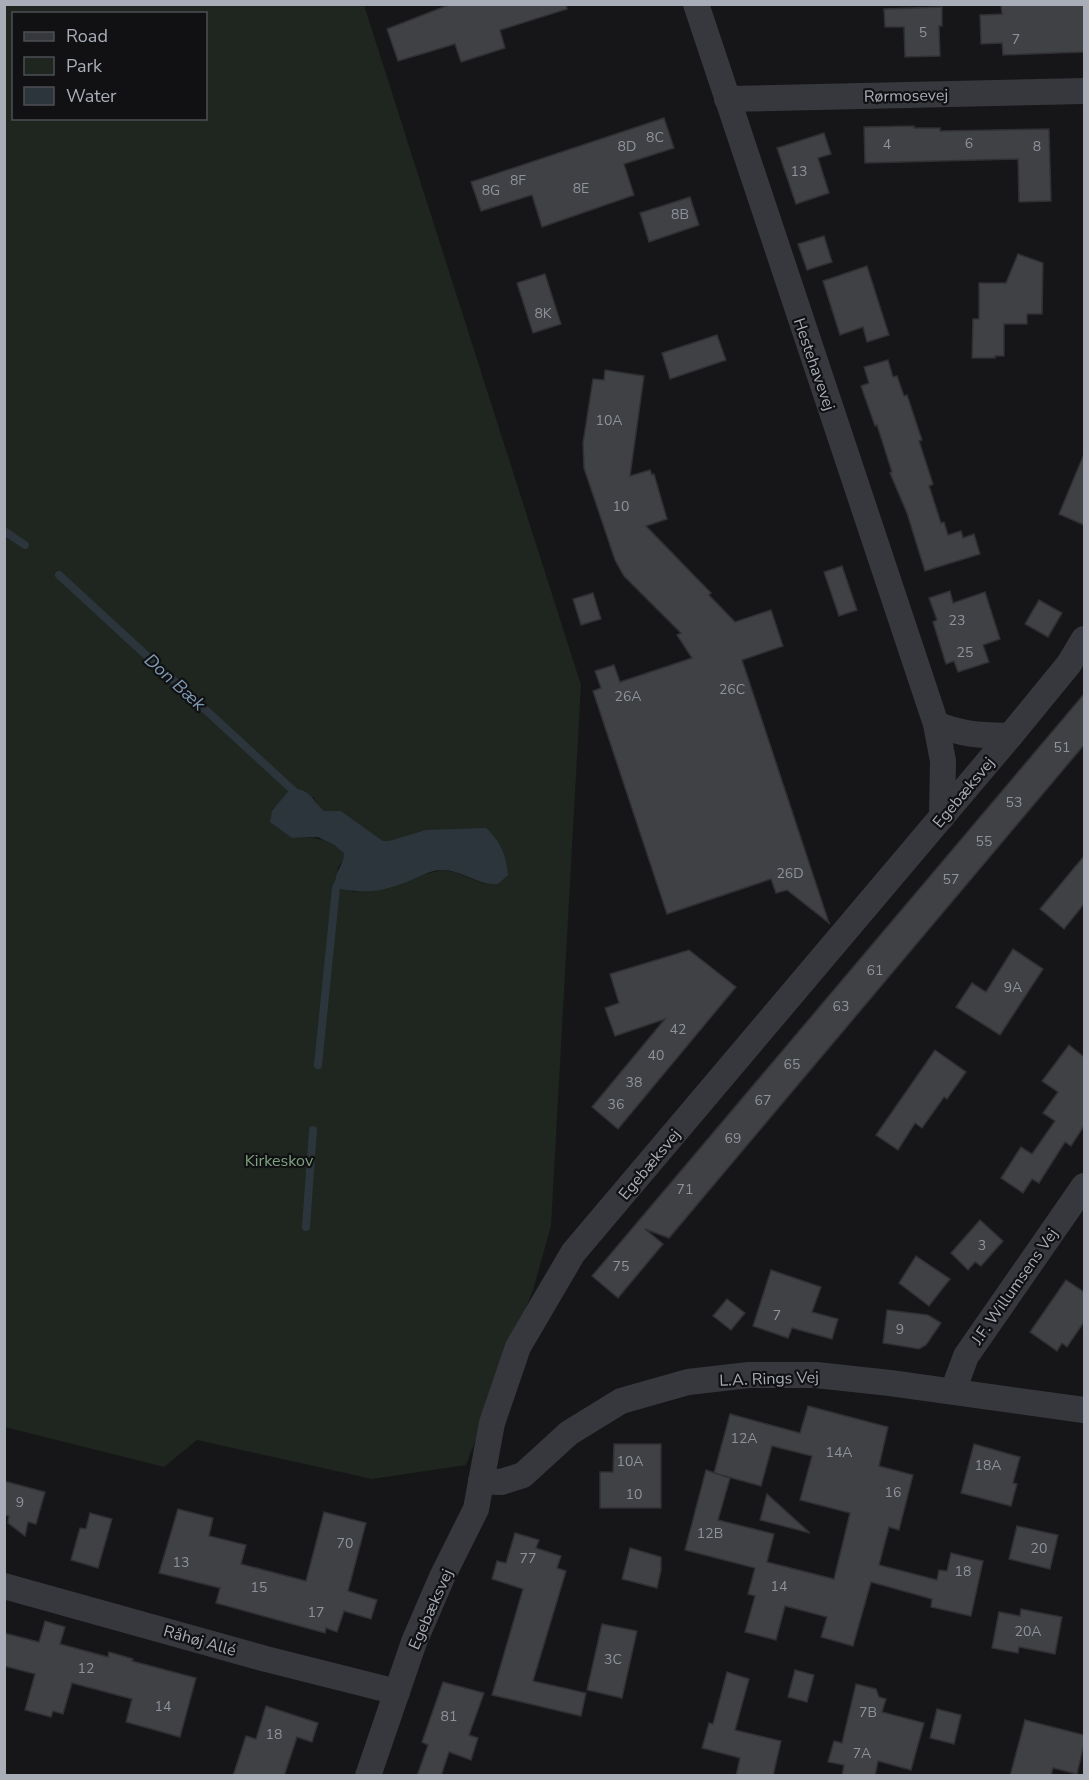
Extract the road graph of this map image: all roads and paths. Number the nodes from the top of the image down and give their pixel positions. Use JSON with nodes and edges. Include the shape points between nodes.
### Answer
{"nodes":[{"id":1,"x":696,"y":4,"type":"edge"},
{"id":2,"x":1084,"y":91,"type":"edge"},
{"id":3,"x":727,"y":99,"type":"junction"},
{"id":4,"x":1084,"y":639,"type":"edge"},
{"id":5,"x":936,"y":723,"type":"junction"},
{"id":6,"x":1010,"y":736,"type":"junction"},
{"id":7,"x":942,"y":817,"type":"junction"},
{"id":8,"x":1084,"y":1186,"type":"edge"},
{"id":9,"x":953,"y":1391,"type":"junction"},
{"id":10,"x":1084,"y":1410,"type":"edge"},
{"id":11,"x":481,"y":1481,"type":"junction"},
{"id":12,"x":4,"y":1586,"type":"edge"},
{"id":13,"x":397,"y":1692,"type":"junction"},
{"id":14,"x":368,"y":1776,"type":"edge"}],
"edges":[{"from":1,"to":3,"type":"street","name":"Hestehavevej"},
{"from":2,"to":3,"type":"street","name":"Rørmosevej"},
{"from":3,"to":5,"type":"street","name":"Hestehavevej"},
{"from":4,"to":6,"type":"street","name":"Egebæksvej","via":[[1069,664]]},
{"from":5,"to":6,"type":"street","via":[[970,735]]},
{"from":5,"to":7,"type":"street","name":"Hestehavevej","via":[[943,760]]},
{"from":6,"to":7,"type":"street","name":"Egebæksvej"},
{"from":7,"to":11,"type":"street","name":"Egebæksvej","via":[[573,1253],[518,1347],[492,1423]]},
{"from":8,"to":9,"type":"street","name":"J.F. Willumsens Vej","via":[[966,1356]]},
{"from":9,"to":10,"type":"street","name":"L.A. Rings Vej"},
{"from":9,"to":11,"type":"street","name":"L.A. Rings Vej","via":[[816,1375],[749,1375],[688,1382],[621,1401],[569,1433],[523,1475],[501,1482]]},
{"from":11,"to":13,"type":"street","name":"Egebæksvej","via":[[476,1509],[442,1577]]},
{"from":12,"to":13,"type":"street","name":"Råhøj Allé"},
{"from":13,"to":14,"type":"street","name":"Egebæksvej"}]}
